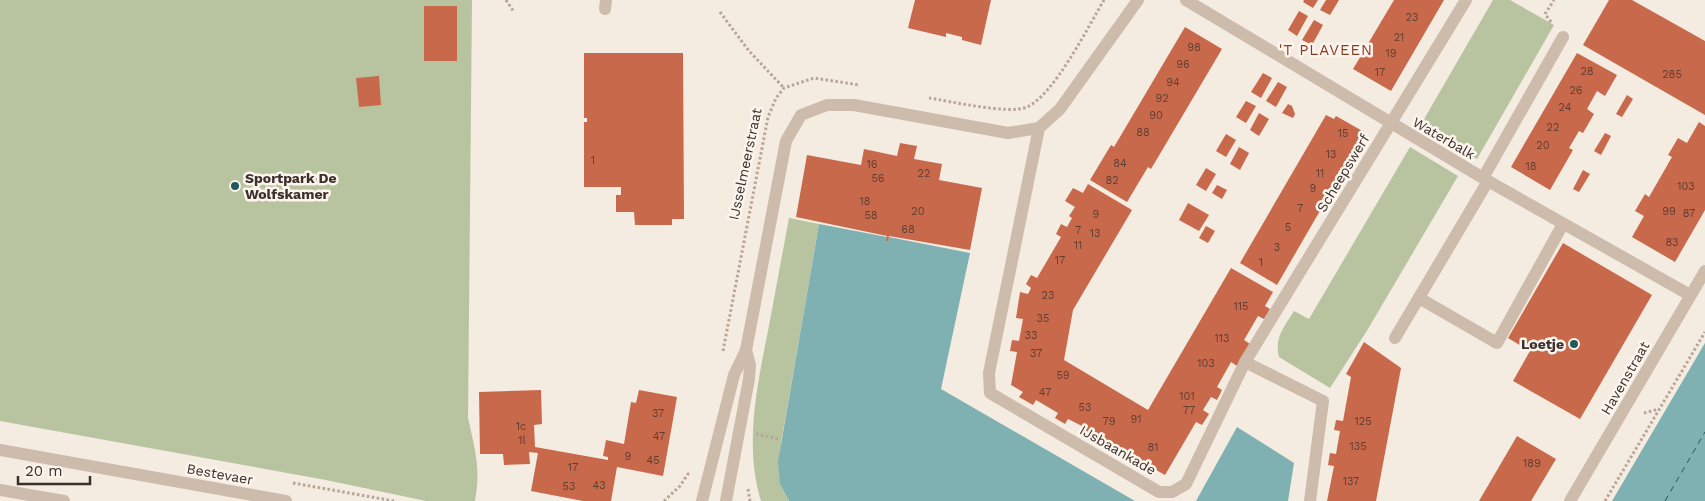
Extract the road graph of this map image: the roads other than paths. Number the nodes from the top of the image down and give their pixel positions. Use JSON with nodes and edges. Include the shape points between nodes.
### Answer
{"nodes":[{"id":1,"x":1138,"y":0,"type":"edge"},
{"id":2,"x":1186,"y":0,"type":"edge"},
{"id":3,"x":1466,"y":0,"type":"edge"},
{"id":4,"x":1562,"y":37,"type":"road end"},
{"id":5,"x":1390,"y":124,"type":"junction"},
{"id":6,"x":1039,"y":128,"type":"junction"},
{"id":7,"x":1485,"y":179,"type":"junction"},
{"id":8,"x":1563,"y":224,"type":"junction"},
{"id":9,"x":1705,"y":270,"type":"edge"},
{"id":10,"x":1690,"y":295,"type":"junction"},
{"id":11,"x":1419,"y":298,"type":"junction"},
{"id":12,"x":1395,"y":338,"type":"dead end"},
{"id":13,"x":746,"y":350,"type":"junction"},
{"id":14,"x":1245,"y":362,"type":"junction"},
{"id":15,"x":0,"y":450,"type":"edge"},
{"id":16,"x":0,"y":490,"type":"edge"},
{"id":17,"x":45,"y":499,"type":"edge"},
{"id":18,"x":64,"y":501,"type":"edge"},
{"id":19,"x":286,"y":501,"type":"edge"},
{"id":20,"x":702,"y":501,"type":"edge"},
{"id":21,"x":726,"y":501,"type":"edge"},
{"id":22,"x":1310,"y":501,"type":"edge"},
{"id":23,"x":1570,"y":501,"type":"edge"}],
"edges":[{"from":1,"to":6,"type":"street","via":[[1060,109]]},
{"from":2,"to":5,"type":"street","name":"Waterbalk"},
{"from":3,"to":5,"type":"street","name":"Scheepswerf"},
{"from":4,"to":7,"type":"street"},
{"from":5,"to":7,"type":"street","name":"Waterbalk"},
{"from":5,"to":14,"type":"street","name":"Scheepswerf"},
{"from":6,"to":13,"type":"street","via":[[1008,133],[854,105],[827,104],[801,115],[786,141]]},
{"from":6,"to":14,"type":"street","name":"IJsbaankade","via":[[989,373],[990,393],[1159,492],[1172,492],[1186,484]]},
{"from":7,"to":8,"type":"street","name":"Waterbalk"},
{"from":7,"to":11,"type":"street"},
{"from":8,"to":10,"type":"street","name":"Waterbalk"},
{"from":8,"to":11,"type":"street","via":[[1497,343]]},
{"from":9,"to":10,"type":"street","name":"Havenstraat"},
{"from":10,"to":23,"type":"street","name":"Havenstraat"},
{"from":11,"to":12,"type":"street"},
{"from":13,"to":20,"type":"street","via":[[734,375]]},
{"from":13,"to":21,"type":"street","via":[[749,379]]},
{"from":14,"to":22,"type":"street","via":[[1323,401]]},
{"from":15,"to":19,"type":"street","name":"Bestevaer"},
{"from":16,"to":17,"type":"street"},
{"from":17,"to":18,"type":"street"}]}
